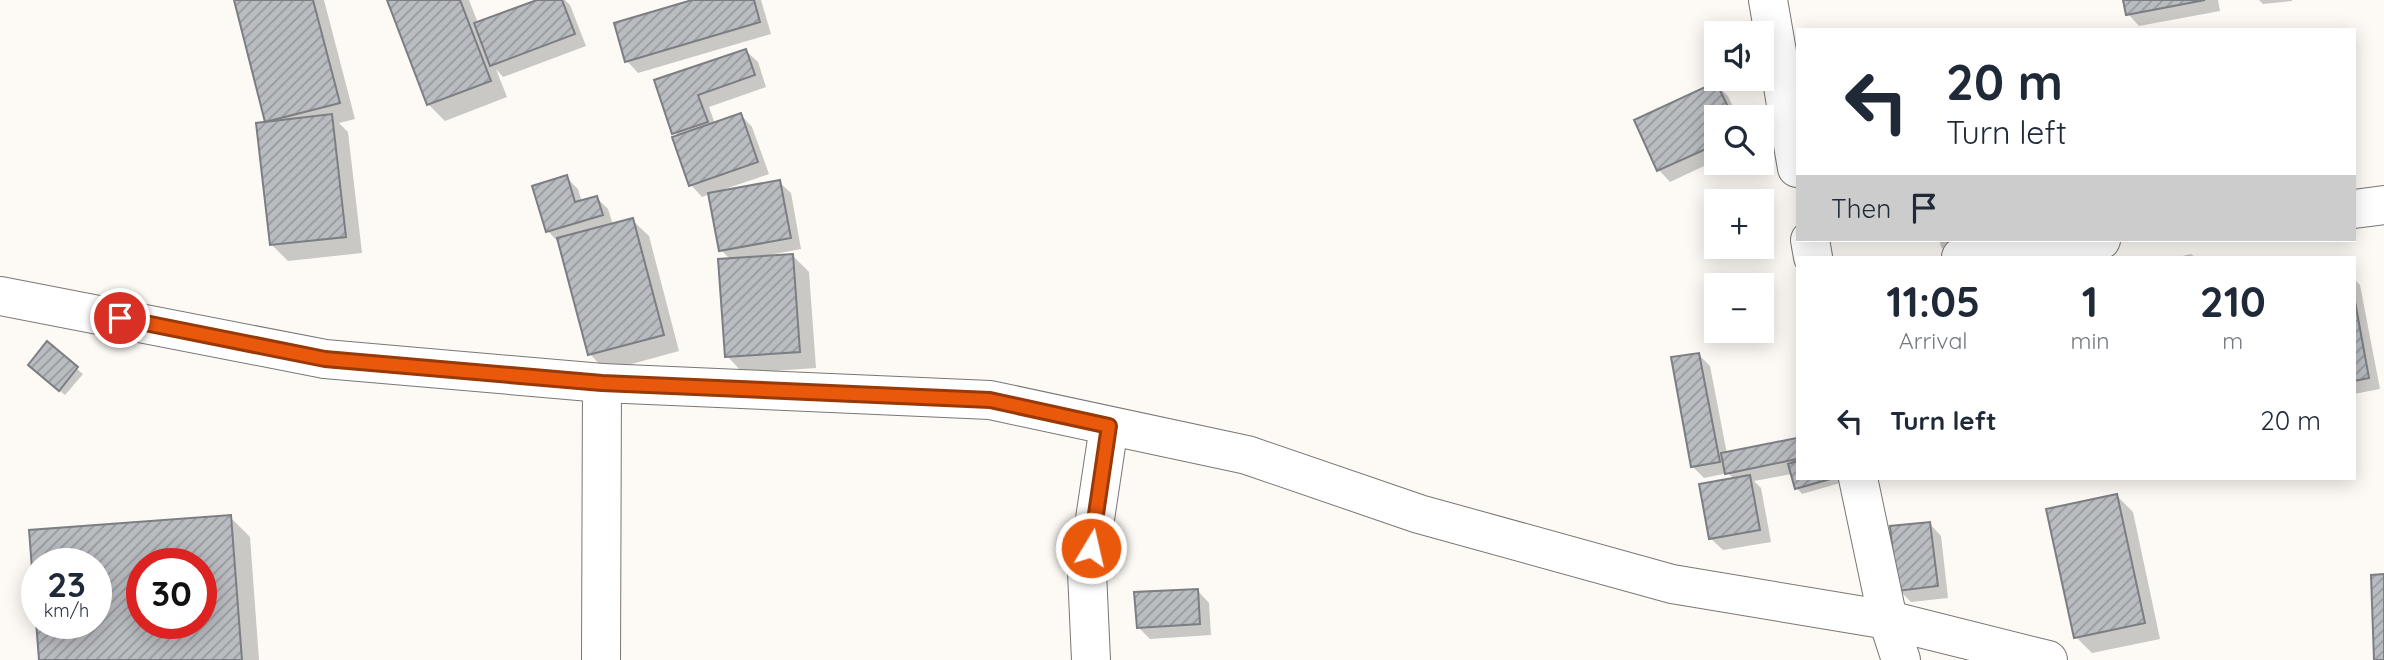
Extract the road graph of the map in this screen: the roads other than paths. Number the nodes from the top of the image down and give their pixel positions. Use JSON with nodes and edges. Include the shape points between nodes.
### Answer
{"nodes":[{"id":1,"x":1768,"y":0,"type":"edge"},
{"id":2,"x":1796,"y":161,"type":"edge"},
{"id":3,"x":2384,"y":205,"type":"edge"},
{"id":4,"x":2356,"y":209,"type":"edge"},
{"id":5,"x":2085,"y":242,"type":"edge"},
{"id":6,"x":1969,"y":256,"type":"edge"},
{"id":7,"x":0,"y":296,"type":"edge"},
{"id":8,"x":602,"y":383,"type":"junction"},
{"id":9,"x":1109,"y":426,"type":"junction"},
{"id":10,"x":1858,"y":480,"type":"edge"},
{"id":11,"x":1888,"y":620,"type":"junction"},
{"id":12,"x":601,"y":660,"type":"edge"},
{"id":13,"x":1091,"y":660,"type":"edge"},
{"id":14,"x":1902,"y":660,"type":"edge"},
{"id":15,"x":2048,"y":660,"type":"edge"}],
"edges":[{"from":1,"to":2,"type":"street"},
{"from":3,"to":4,"type":"street"},
{"from":5,"to":6,"type":"street"},
{"from":7,"to":8,"type":"street","via":[[325,359]]},
{"from":8,"to":9,"type":"street","via":[[990,400]]},
{"from":8,"to":12,"type":"street"},
{"from":9,"to":11,"type":"street","via":[[1247,455],[1419,514],[1672,584]]},
{"from":9,"to":13,"type":"street","via":[[1087,572]]},
{"from":10,"to":11,"type":"street"},
{"from":11,"to":14,"type":"street"},
{"from":11,"to":15,"type":"street"}]}
